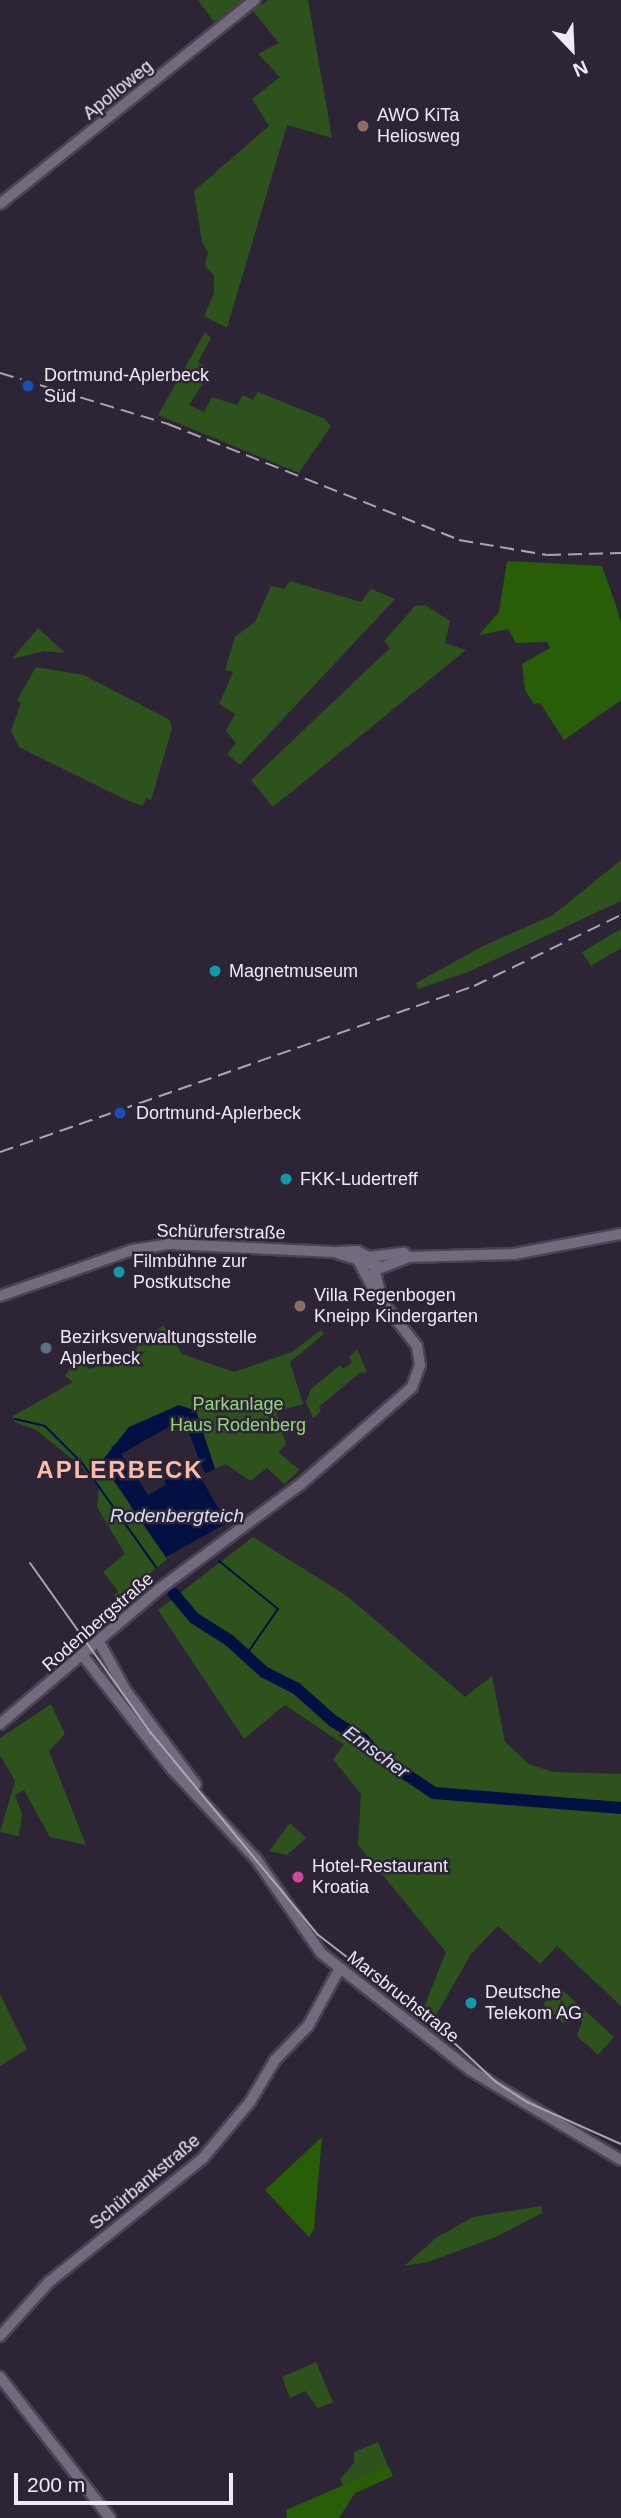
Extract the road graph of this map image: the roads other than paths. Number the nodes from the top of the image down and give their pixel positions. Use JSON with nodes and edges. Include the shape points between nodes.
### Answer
{"nodes":[{"id":1,"x":255,"y":0,"type":"edge"},
{"id":2,"x":0,"y":204,"type":"edge"},
{"id":3,"x":621,"y":1234,"type":"edge"},
{"id":4,"x":371,"y":1264,"type":"junction"},
{"id":5,"x":0,"y":1296,"type":"edge"},
{"id":6,"x":99,"y":1642,"type":"junction"},
{"id":7,"x":83,"y":1656,"type":"junction"},
{"id":8,"x":0,"y":1724,"type":"edge"},
{"id":9,"x":213,"y":1809,"type":"junction"},
{"id":10,"x":340,"y":1968,"type":"junction"},
{"id":11,"x":621,"y":2160,"type":"edge"},
{"id":12,"x":0,"y":2336,"type":"edge"},
{"id":13,"x":0,"y":2376,"type":"edge"},
{"id":14,"x":110,"y":2518,"type":"edge"}],
"edges":[{"from":1,"to":2,"type":"street","name":"Apolloweg"},
{"from":3,"to":4,"type":"street","name":"Schüruferstraße","via":[[524,1253],[409,1257],[404,1253]]},
{"from":4,"to":5,"type":"street","name":"Schüruferstraße","via":[[351,1250],[169,1244],[132,1250],[71,1275]]},
{"from":4,"to":6,"type":"street","name":"Rodenbergstraße","via":[[382,1299],[414,1341],[420,1359],[417,1379],[404,1395]]},
{"from":6,"to":7,"type":"street","name":"Rodenbergstraße"},
{"from":6,"to":9,"type":"street","name":"Marsbruchstraße","via":[[126,1691]]},
{"from":7,"to":8,"type":"street","name":"Rodenbergstraße"},
{"from":7,"to":9,"type":"street","name":"Marsbruchstraße","via":[[145,1738]]},
{"from":9,"to":10,"type":"street","name":"Marsbruchstraße","via":[[262,1867],[304,1934]]},
{"from":10,"to":11,"type":"street","name":"Marsbruchstraße","via":[[480,2077]]},
{"from":10,"to":12,"type":"street","name":"Schürbankstraße","via":[[308,2026],[275,2060],[250,2102],[203,2158],[49,2282]]},
{"from":13,"to":14,"type":"street"}]}
